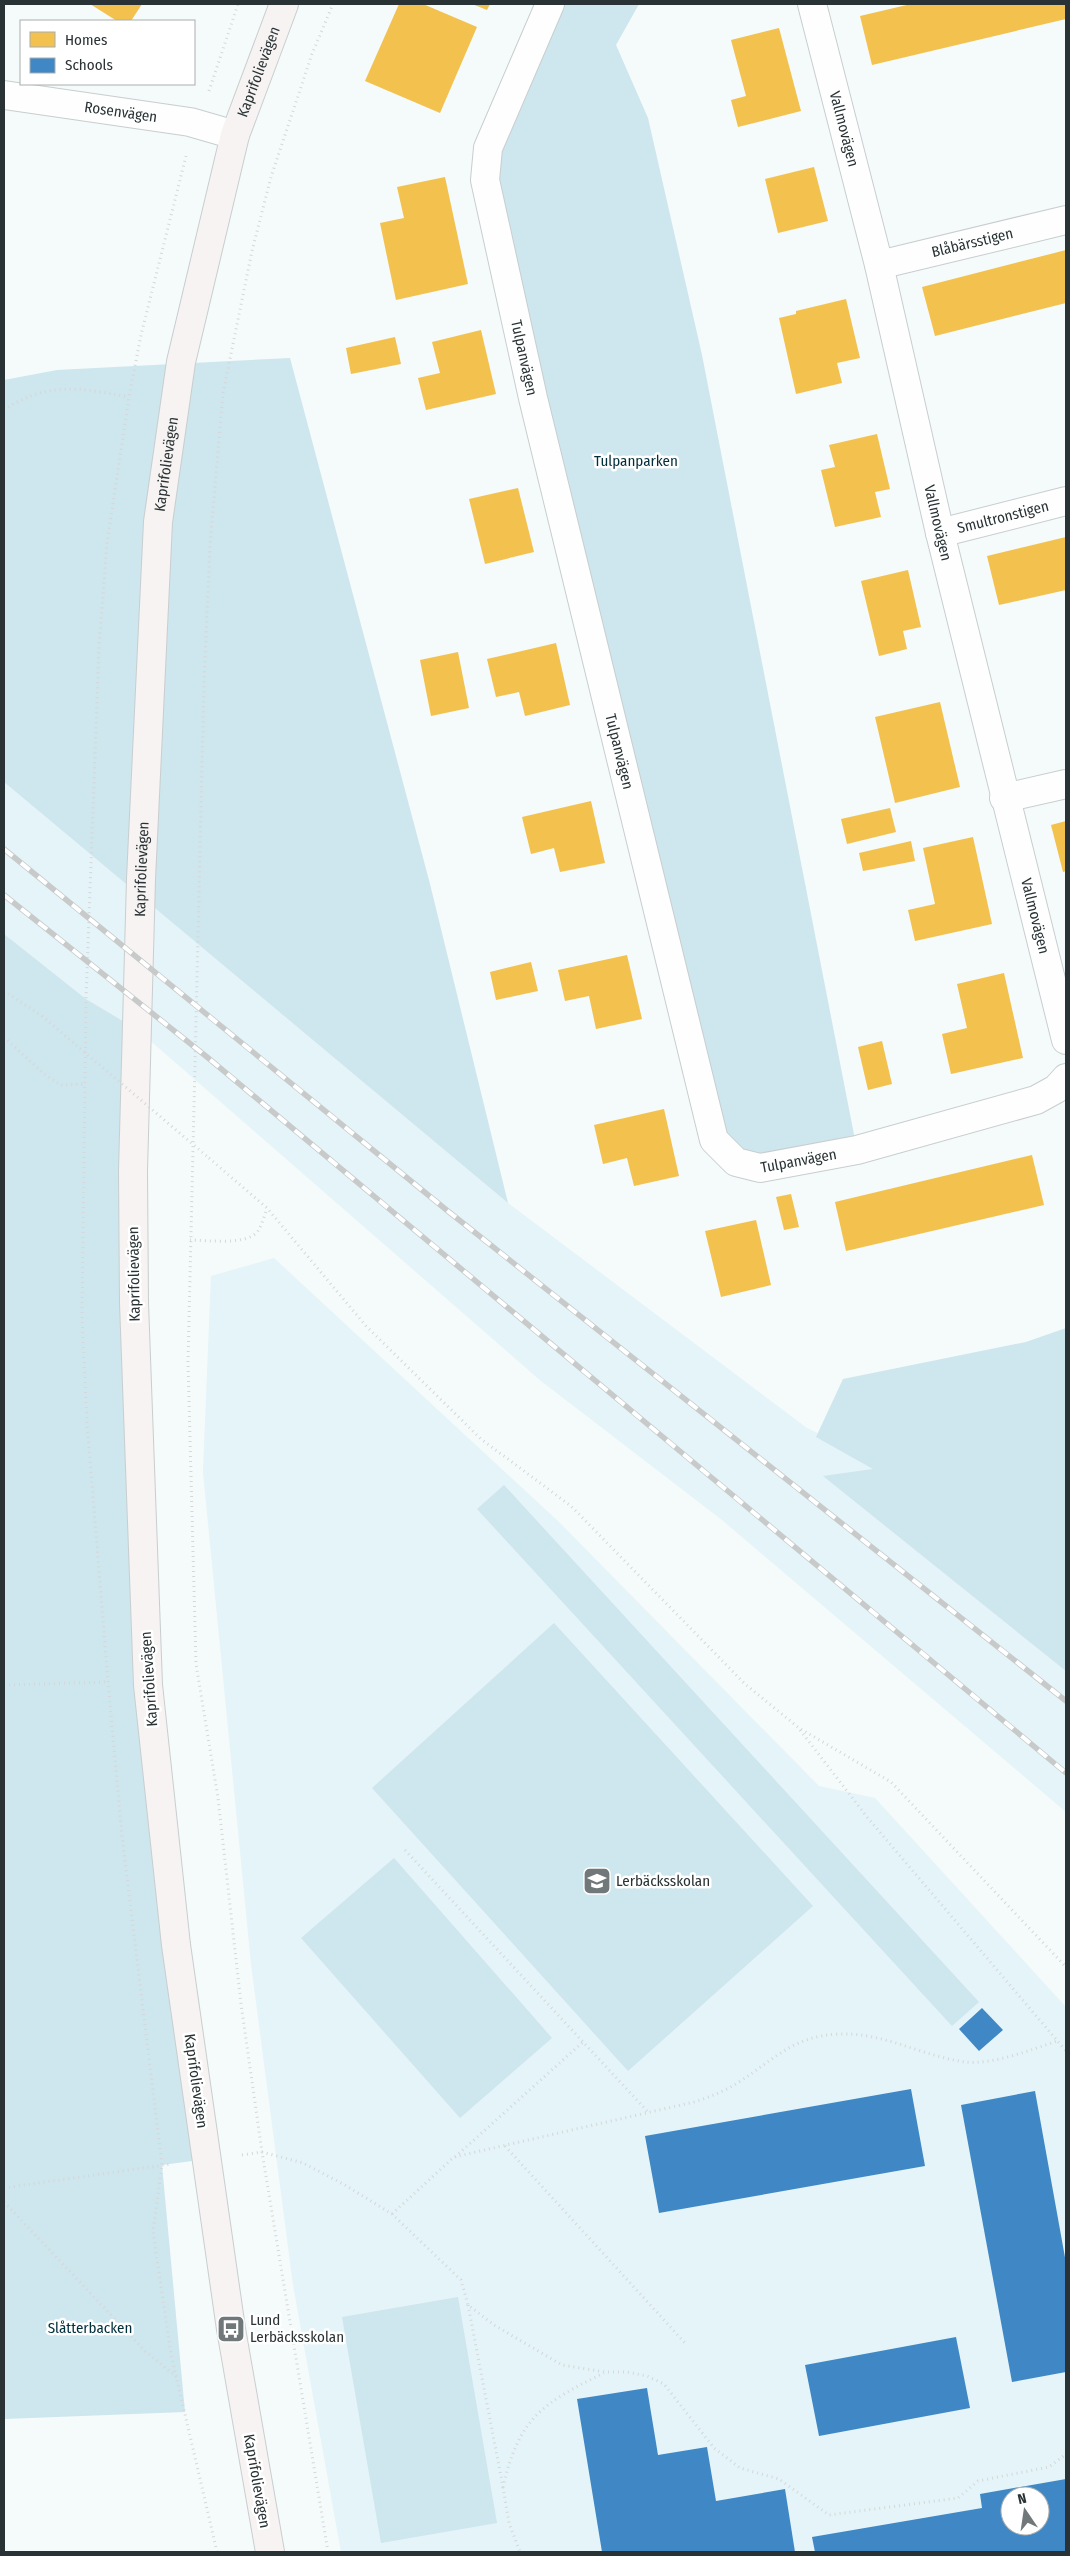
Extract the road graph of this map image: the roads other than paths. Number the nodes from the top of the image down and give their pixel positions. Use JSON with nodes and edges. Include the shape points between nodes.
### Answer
{"nodes":[{"id":1,"x":284,"y":4,"type":"edge"},
{"id":2,"x":550,"y":4,"type":"edge"},
{"id":3,"x":812,"y":4,"type":"edge"},
{"id":4,"x":4,"y":95,"type":"edge"},
{"id":5,"x":235,"y":135,"type":"junction"},
{"id":6,"x":1066,"y":220,"type":"edge"},
{"id":7,"x":879,"y":264,"type":"junction"},
{"id":8,"x":1066,"y":501,"type":"edge"},
{"id":9,"x":940,"y":534,"type":"junction"},
{"id":10,"x":1066,"y":784,"type":"edge"},
{"id":11,"x":1004,"y":798,"type":"junction"},
{"id":12,"x":1066,"y":1040,"type":"edge"},
{"id":13,"x":1066,"y":1078,"type":"edge"},
{"id":14,"x":270,"y":2552,"type":"edge"}],
"edges":[{"from":1,"to":5,"type":"main road","name":"Kaprifolievägen"},
{"from":2,"to":13,"type":"street","name":"Tulpanvägen","via":[[488,148],[484,180],[536,408],[714,1140],[736,1162],[760,1168],[857,1150],[1007,1109],[1036,1100]]},
{"from":3,"to":7,"type":"street","name":"Vallmovägen"},
{"from":4,"to":5,"type":"street","name":"Rosenvägen","via":[[190,122]]},
{"from":5,"to":14,"type":"main road","name":"Kaprifolievägen","via":[[181,362],[158,522],[141,879],[134,1313],[148,1685],[176,1945],[231,2329]]},
{"from":6,"to":7,"type":"street","name":"Blåbärsstigen"},
{"from":7,"to":9,"type":"street","name":"Vallmovägen"},
{"from":8,"to":9,"type":"street","name":"Smultronstigen"},
{"from":9,"to":11,"type":"street","name":"Vallmovägen"},
{"from":10,"to":11,"type":"street"},
{"from":11,"to":12,"type":"street","name":"Vallmovägen"}]}
